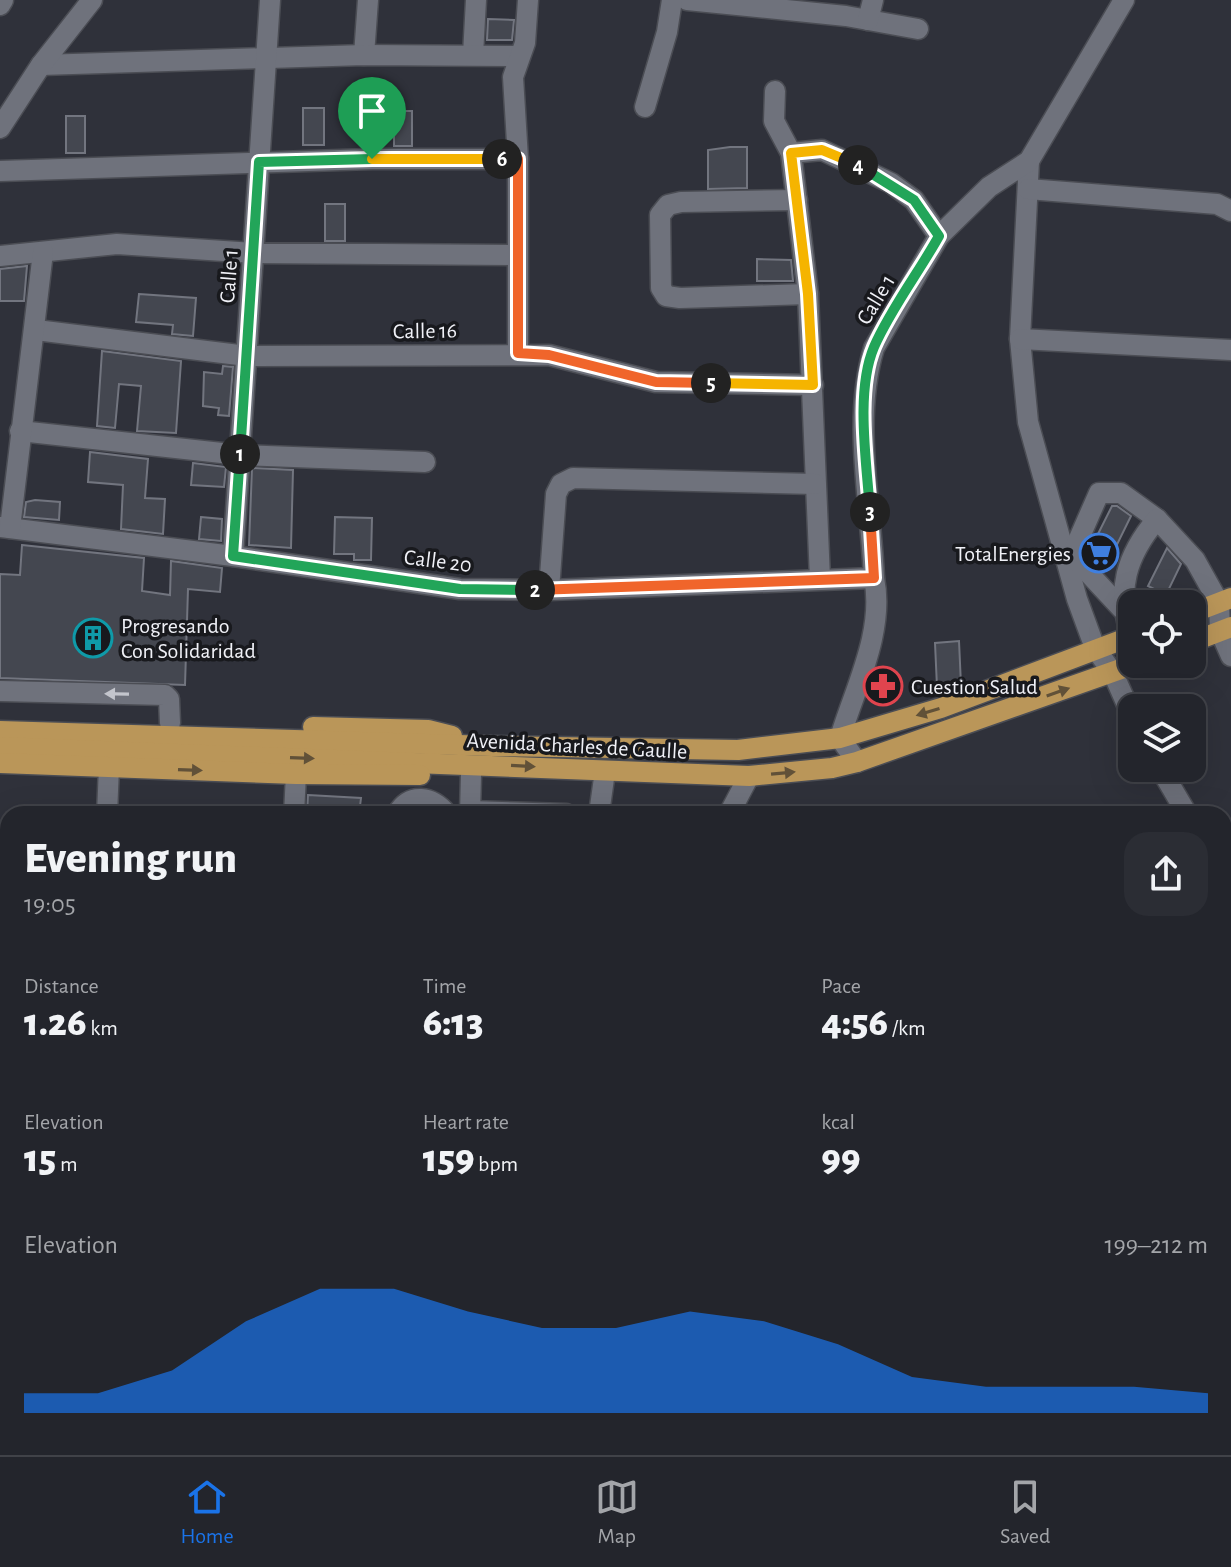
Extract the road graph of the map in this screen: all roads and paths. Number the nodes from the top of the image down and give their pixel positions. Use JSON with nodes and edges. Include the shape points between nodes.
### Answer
{"nodes":[{"id":1,"x":92,"y":0,"type":"edge"},
{"id":2,"x":270,"y":0,"type":"edge"},
{"id":3,"x":368,"y":0,"type":"edge"},
{"id":4,"x":476,"y":0,"type":"edge"},
{"id":5,"x":528,"y":0,"type":"edge"},
{"id":6,"x":672,"y":0,"type":"edge"},
{"id":7,"x":687,"y":0,"type":"edge"},
{"id":8,"x":1124,"y":0,"type":"edge"},
{"id":9,"x":870,"y":10,"type":"edge"},
{"id":10,"x":918,"y":29,"type":"dead end"},
{"id":11,"x":364,"y":55,"type":"junction"},
{"id":12,"x":473,"y":55,"type":"junction"},
{"id":13,"x":519,"y":56,"type":"junction"},
{"id":14,"x":266,"y":58,"type":"junction"},
{"id":15,"x":41,"y":65,"type":"junction"},
{"id":16,"x":775,"y":91,"type":"dead end"},
{"id":17,"x":645,"y":107,"type":"dead end"},
{"id":18,"x":0,"y":128,"type":"edge"},
{"id":19,"x":791,"y":153,"type":"junction"},
{"id":20,"x":518,"y":159,"type":"junction"},
{"id":21,"x":1029,"y":161,"type":"junction"},
{"id":22,"x":259,"y":162,"type":"junction"},
{"id":23,"x":0,"y":171,"type":"edge"},
{"id":24,"x":1028,"y":189,"type":"junction"},
{"id":25,"x":797,"y":200,"type":"junction"},
{"id":26,"x":1231,"y":211,"type":"edge"},
{"id":27,"x":939,"y":236,"type":"junction"},
{"id":28,"x":43,"y":252,"type":"junction"},
{"id":29,"x":254,"y":253,"type":"junction"},
{"id":30,"x":517,"y":255,"type":"junction"},
{"id":31,"x":0,"y":256,"type":"edge"},
{"id":32,"x":808,"y":294,"type":"junction"},
{"id":33,"x":36,"y":330,"type":"junction"},
{"id":34,"x":1020,"y":339,"type":"junction"},
{"id":35,"x":1231,"y":350,"type":"edge"},
{"id":36,"x":518,"y":353,"type":"junction"},
{"id":37,"x":247,"y":356,"type":"junction"},
{"id":38,"x":813,"y":385,"type":"junction"},
{"id":39,"x":20,"y":431,"type":"junction"},
{"id":40,"x":240,"y":455,"type":"junction"},
{"id":41,"x":425,"y":462,"type":"dead end"},
{"id":42,"x":815,"y":484,"type":"junction"},
{"id":43,"x":1157,"y":519,"type":"junction"},
{"id":44,"x":5,"y":528,"type":"edge"},
{"id":45,"x":233,"y":556,"type":"junction"},
{"id":46,"x":874,"y":578,"type":"junction"},
{"id":47,"x":820,"y":579,"type":"junction"},
{"id":48,"x":549,"y":590,"type":"junction"},
{"id":49,"x":1124,"y":590,"type":"edge"},
{"id":50,"x":1225,"y":600,"type":"edge"},
{"id":51,"x":1118,"y":605,"type":"edge"},
{"id":52,"x":1206,"y":607,"type":"edge"},
{"id":53,"x":1226,"y":629,"type":"edge"},
{"id":54,"x":1206,"y":637,"type":"edge"},
{"id":55,"x":1118,"y":640,"type":"edge"},
{"id":56,"x":1095,"y":648,"type":"junction"},
{"id":57,"x":1231,"y":656,"type":"edge"},
{"id":58,"x":1118,"y":671,"type":"edge"},
{"id":59,"x":1113,"y":673,"type":"junction"},
{"id":60,"x":0,"y":691,"type":"edge"},
{"id":61,"x":1122,"y":694,"type":"edge"},
{"id":62,"x":0,"y":718,"type":"edge"},
{"id":63,"x":170,"y":723,"type":"junction"},
{"id":64,"x":0,"y":731,"type":"edge"},
{"id":65,"x":840,"y":738,"type":"junction"},
{"id":66,"x":0,"y":747,"type":"edge"},
{"id":67,"x":491,"y":755,"type":"junction"},
{"id":68,"x":857,"y":762,"type":"junction"},
{"id":69,"x":0,"y":763,"type":"edge"},
{"id":70,"x":109,"y":767,"type":"junction"},
{"id":71,"x":605,"y":771,"type":"junction"},
{"id":72,"x":296,"y":774,"type":"junction"},
{"id":73,"x":418,"y":775,"type":"junction"},
{"id":74,"x":471,"y":775,"type":"junction"},
{"id":75,"x":749,"y":776,"type":"junction"},
{"id":76,"x":1167,"y":782,"type":"edge"},
{"id":77,"x":418,"y":798,"type":"junction"},
{"id":78,"x":107,"y":806,"type":"edge"},
{"id":79,"x":294,"y":806,"type":"edge"},
{"id":80,"x":403,"y":806,"type":"edge"},
{"id":81,"x":440,"y":806,"type":"edge"},
{"id":82,"x":470,"y":806,"type":"edge"},
{"id":83,"x":600,"y":806,"type":"edge"},
{"id":84,"x":733,"y":806,"type":"edge"},
{"id":85,"x":1178,"y":806,"type":"edge"}],
"edges":[{"from":1,"to":15,"type":"street"},
{"from":2,"to":14,"type":"street","name":"Calle 1"},
{"from":3,"to":11,"type":"street"},
{"from":4,"to":12,"type":"street"},
{"from":5,"to":13,"type":"street"},
{"from":6,"to":17,"type":"street"},
{"from":7,"to":9,"type":"street"},
{"from":8,"to":21,"type":"street","name":"Calle 1"},
{"from":9,"to":10,"type":"street"},
{"from":11,"to":12,"type":"street"},
{"from":11,"to":14,"type":"street"},
{"from":12,"to":13,"type":"street"},
{"from":13,"to":20,"type":"street","via":[[513,77]]},
{"from":14,"to":15,"type":"street"},
{"from":14,"to":22,"type":"street","name":"Calle 1"},
{"from":15,"to":18,"type":"street"},
{"from":16,"to":19,"type":"street","via":[[774,121]]},
{"from":19,"to":25,"type":"street"},
{"from":19,"to":27,"type":"street","via":[[822,150],[891,183],[914,200]]},
{"from":20,"to":22,"type":"street"},
{"from":20,"to":30,"type":"street"},
{"from":21,"to":24,"type":"street"},
{"from":21,"to":27,"type":"street","name":"Calle 1","via":[[989,187]]},
{"from":22,"to":23,"type":"street"},
{"from":22,"to":29,"type":"street","name":"Calle 1"},
{"from":24,"to":26,"type":"street","via":[[1217,204]]},
{"from":24,"to":34,"type":"street"},
{"from":25,"to":32,"type":"street"},
{"from":25,"to":32,"type":"street","via":[[668,205],[660,215],[661,288],[666,296],[680,298]]},
{"from":27,"to":46,"type":"street","name":"Calle 1","via":[[868,366],[864,422]]},
{"from":28,"to":29,"type":"street","via":[[117,244]]},
{"from":28,"to":31,"type":"street"},
{"from":28,"to":33,"type":"street"},
{"from":29,"to":30,"type":"street"},
{"from":29,"to":37,"type":"street","name":"Calle 1"},
{"from":30,"to":36,"type":"street"},
{"from":32,"to":38,"type":"street"},
{"from":33,"to":37,"type":"street","name":"Calle 16"},
{"from":33,"to":39,"type":"street"},
{"from":34,"to":35,"type":"street"},
{"from":34,"to":56,"type":"street","via":[[1028,422]]},
{"from":36,"to":37,"type":"street","name":"Calle 16"},
{"from":36,"to":38,"type":"street","name":"Calle 16","via":[[549,355],[656,382]]},
{"from":37,"to":40,"type":"street","name":"Calle 1"},
{"from":38,"to":42,"type":"street"},
{"from":39,"to":40,"type":"street"},
{"from":39,"to":44,"type":"street"},
{"from":40,"to":41,"type":"street"},
{"from":40,"to":45,"type":"street","name":"Calle 1"},
{"from":42,"to":47,"type":"street"},
{"from":42,"to":48,"type":"street","via":[[573,478],[556,494]]},
{"from":43,"to":49,"type":"street","via":[[1125,575]]},
{"from":43,"to":50,"type":"street"},
{"from":43,"to":51,"type":"street","via":[[1121,493],[1099,493],[1074,550],[1080,564]]},
{"from":44,"to":45,"type":"street","name":"Calle 20"},
{"from":45,"to":48,"type":"street","name":"Calle 20","via":[[460,589]]},
{"from":46,"to":47,"type":"street","name":"Calle 20"},
{"from":46,"to":65,"type":"street","name":"Calle 1","via":[[876,622]]},
{"from":47,"to":48,"type":"street","name":"Calle 20"},
{"from":50,"to":52,"type":"main road"},
{"from":50,"to":53,"type":"street"},
{"from":53,"to":54,"type":"main road"},
{"from":53,"to":57,"type":"street"},
{"from":55,"to":56,"type":"main road","name":"Avenida Charles de Gaulle"},
{"from":56,"to":59,"type":"street"},
{"from":56,"to":65,"type":"main road","name":"Avenida Charles de Gaulle","one_way":true,"via":[[941,708]]},
{"from":58,"to":59,"type":"main road","name":"Avenida Charles de Gaulle"},
{"from":59,"to":61,"type":"street"},
{"from":68,"to":59,"type":"main road","name":"Avenida Charles de Gaulle","one_way":true},
{"from":63,"to":60,"type":"street","one_way":true,"via":[[165,695]]},
{"from":62,"to":63,"type":"main road"},
{"from":63,"to":67,"type":"main road","via":[[428,730]]},
{"from":64,"to":67,"type":"main road","name":"Avenida Charles de Gaulle"},
{"from":65,"to":67,"type":"main road","name":"Avenida Charles de Gaulle","via":[[738,750]]},
{"from":65,"to":68,"type":"street"},
{"from":66,"to":67,"type":"main road","name":"Avenida Charles de Gaulle","one_way":true},
{"from":67,"to":71,"type":"main road","name":"Avenida Charles de Gaulle","one_way":true},
{"from":67,"to":74,"type":"main road"},
{"from":75,"to":68,"type":"main road","name":"Avenida Charles de Gaulle","one_way":true},
{"from":69,"to":70,"type":"main road"},
{"from":70,"to":72,"type":"main road","one_way":true},
{"from":70,"to":78,"type":"street"},
{"from":71,"to":75,"type":"main road","name":"Avenida Charles de Gaulle"},
{"from":71,"to":83,"type":"street"},
{"from":72,"to":73,"type":"main road"},
{"from":72,"to":79,"type":"street"},
{"from":73,"to":74,"type":"main road"},
{"from":73,"to":77,"type":"street"},
{"from":74,"to":82,"type":"street"},
{"from":75,"to":84,"type":"street"},
{"from":76,"to":85,"type":"street"},
{"from":77,"to":80,"type":"street"},
{"from":77,"to":81,"type":"street"}]}
